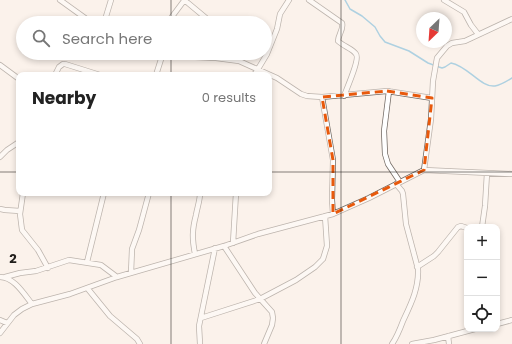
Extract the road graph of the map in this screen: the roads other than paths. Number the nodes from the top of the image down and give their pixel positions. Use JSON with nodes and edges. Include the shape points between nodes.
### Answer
{"nodes":[{"id":1,"x":60,"y":0,"type":"edge"},
{"id":2,"x":111,"y":0,"type":"edge"},
{"id":3,"x":289,"y":0,"type":"edge"},
{"id":4,"x":309,"y":0,"type":"edge"},
{"id":5,"x":444,"y":0,"type":"edge"},
{"id":6,"x":82,"y":16,"type":"edge"},
{"id":7,"x":106,"y":16,"type":"edge"},
{"id":8,"x":172,"y":16,"type":"edge"},
{"id":9,"x":204,"y":16,"type":"edge"},
{"id":10,"x":512,"y":19,"type":"edge"},
{"id":11,"x":478,"y":34,"type":"junction"},
{"id":12,"x":272,"y":42,"type":"edge"},
{"id":13,"x":161,"y":60,"type":"edge"},
{"id":14,"x":235,"y":60,"type":"edge"},
{"id":15,"x":263,"y":60,"type":"edge"},
{"id":16,"x":239,"y":61,"type":"joint"},
{"id":17,"x":0,"y":65,"type":"edge"},
{"id":18,"x":258,"y":69,"type":"junction"},
{"id":19,"x":57,"y":72,"type":"edge"},
{"id":20,"x":91,"y":72,"type":"edge"},
{"id":21,"x":157,"y":72,"type":"edge"},
{"id":22,"x":256,"y":72,"type":"edge"},
{"id":23,"x":264,"y":72,"type":"edge"},
{"id":24,"x":16,"y":76,"type":"edge"},
{"id":25,"x":272,"y":76,"type":"edge"},
{"id":26,"x":388,"y":91,"type":"junction"},
{"id":27,"x":344,"y":96,"type":"junction"},
{"id":28,"x":322,"y":97,"type":"junction"},
{"id":29,"x":432,"y":98,"type":"junction"},
{"id":30,"x":16,"y":144,"type":"edge"},
{"id":31,"x":0,"y":157,"type":"edge"},
{"id":32,"x":424,"y":170,"type":"junction"},
{"id":33,"x":487,"y":173,"type":"junction"},
{"id":34,"x":512,"y":174,"type":"edge"},
{"id":35,"x":398,"y":183,"type":"junction"},
{"id":36,"x":22,"y":196,"type":"edge"},
{"id":37,"x":103,"y":196,"type":"edge"},
{"id":38,"x":148,"y":196,"type":"edge"},
{"id":39,"x":200,"y":196,"type":"edge"},
{"id":40,"x":236,"y":196,"type":"edge"},
{"id":41,"x":0,"y":209,"type":"edge"},
{"id":42,"x":20,"y":211,"type":"junction"},
{"id":43,"x":333,"y":214,"type":"junction"},
{"id":44,"x":325,"y":216,"type":"junction"},
{"id":45,"x":482,"y":224,"type":"edge"},
{"id":46,"x":464,"y":227,"type":"edge"},
{"id":47,"x":233,"y":243,"type":"junction"},
{"id":48,"x":224,"y":246,"type":"junction"},
{"id":49,"x":215,"y":248,"type":"junction"},
{"id":50,"x":195,"y":254,"type":"junction"},
{"id":51,"x":88,"y":262,"type":"junction"},
{"id":52,"x":417,"y":267,"type":"junction"},
{"id":53,"x":48,"y":268,"type":"junction"},
{"id":54,"x":132,"y":273,"type":"junction"},
{"id":55,"x":2,"y":277,"type":"edge"},
{"id":56,"x":117,"y":278,"type":"junction"},
{"id":57,"x":88,"y":288,"type":"junction"},
{"id":58,"x":260,"y":298,"type":"junction"},
{"id":59,"x":32,"y":304,"type":"junction"},
{"id":60,"x":201,"y":318,"type":"junction"},
{"id":61,"x":0,"y":320,"type":"edge"},
{"id":62,"x":512,"y":320,"type":"edge"},
{"id":63,"x":500,"y":323,"type":"edge"},
{"id":64,"x":7,"y":324,"type":"junction"},
{"id":65,"x":464,"y":332,"type":"edge"},
{"id":66,"x":0,"y":333,"type":"edge"},
{"id":67,"x":448,"y":336,"type":"junction"},
{"id":68,"x":140,"y":344,"type":"edge"},
{"id":69,"x":200,"y":344,"type":"edge"},
{"id":70,"x":264,"y":344,"type":"edge"},
{"id":71,"x":392,"y":344,"type":"edge"},
{"id":72,"x":412,"y":344,"type":"edge"},
{"id":73,"x":449,"y":344,"type":"edge"}],
"edges":[{"from":1,"to":6,"type":"street"},
{"from":2,"to":7,"type":"street"},
{"from":3,"to":12,"type":"street","via":[[280,14]]},
{"from":4,"to":27,"type":"street","via":[[342,23],[343,28],[338,42],[357,55]]},
{"from":5,"to":11,"type":"street","via":[[464,12]]},
{"from":8,"to":9,"type":"street","via":[[185,1]]},
{"from":10,"to":11,"type":"street"},
{"from":11,"to":29,"type":"street","via":[[447,46],[439,54],[435,63]]},
{"from":13,"to":21,"type":"street"},
{"from":14,"to":16,"type":"street"},
{"from":15,"to":18,"type":"street"},
{"from":16,"to":18,"type":"street"},
{"from":17,"to":24,"type":"street"},
{"from":18,"to":22,"type":"street"},
{"from":18,"to":23,"type":"street"},
{"from":19,"to":20,"type":"street","via":[[61,65],[66,64]]},
{"from":25,"to":28,"type":"street","via":[[304,95]]},
{"from":26,"to":27,"type":"street"},
{"from":26,"to":29,"type":"street"},
{"from":26,"to":35,"type":"street","via":[[384,131],[385,154]]},
{"from":27,"to":28,"type":"street"},
{"from":28,"to":43,"type":"street","via":[[333,160]]},
{"from":29,"to":32,"type":"street"},
{"from":30,"to":31,"type":"street"},
{"from":32,"to":33,"type":"street"},
{"from":32,"to":35,"type":"street"},
{"from":33,"to":34,"type":"street"},
{"from":33,"to":45,"type":"street"},
{"from":35,"to":43,"type":"street"},
{"from":35,"to":52,"type":"street","via":[[403,192],[406,224]]},
{"from":36,"to":42,"type":"street"},
{"from":37,"to":51,"type":"street"},
{"from":38,"to":54,"type":"street","via":[[132,249]]},
{"from":39,"to":50,"type":"street","via":[[192,239]]},
{"from":40,"to":47,"type":"street"},
{"from":41,"to":42,"type":"street"},
{"from":42,"to":53,"type":"street","via":[[22,230]]},
{"from":43,"to":44,"type":"street"},
{"from":44,"to":47,"type":"street"},
{"from":44,"to":58,"type":"street","via":[[327,246],[320,262],[296,280]]},
{"from":46,"to":52,"type":"street","via":[[458,227],[434,256]]},
{"from":47,"to":48,"type":"street"},
{"from":48,"to":49,"type":"street"},
{"from":48,"to":58,"type":"street"},
{"from":49,"to":50,"type":"street"},
{"from":49,"to":60,"type":"street"},
{"from":50,"to":54,"type":"street"},
{"from":51,"to":53,"type":"street","via":[[69,260]]},
{"from":51,"to":56,"type":"street","via":[[101,265]]},
{"from":52,"to":71,"type":"street","via":[[418,282]]},
{"from":53,"to":55,"type":"street"},
{"from":54,"to":56,"type":"street"},
{"from":55,"to":59,"type":"street","via":[[10,279]]},
{"from":56,"to":57,"type":"street"},
{"from":57,"to":59,"type":"street"},
{"from":57,"to":68,"type":"street","via":[[110,316]]},
{"from":58,"to":60,"type":"street"},
{"from":58,"to":70,"type":"street","via":[[273,314],[272,325]]},
{"from":59,"to":64,"type":"street","via":[[14,315]]},
{"from":60,"to":69,"type":"street"},
{"from":61,"to":64,"type":"street"},
{"from":62,"to":63,"type":"street"},
{"from":64,"to":66,"type":"street"},
{"from":65,"to":67,"type":"street"},
{"from":67,"to":72,"type":"street"},
{"from":67,"to":73,"type":"street"}]}
